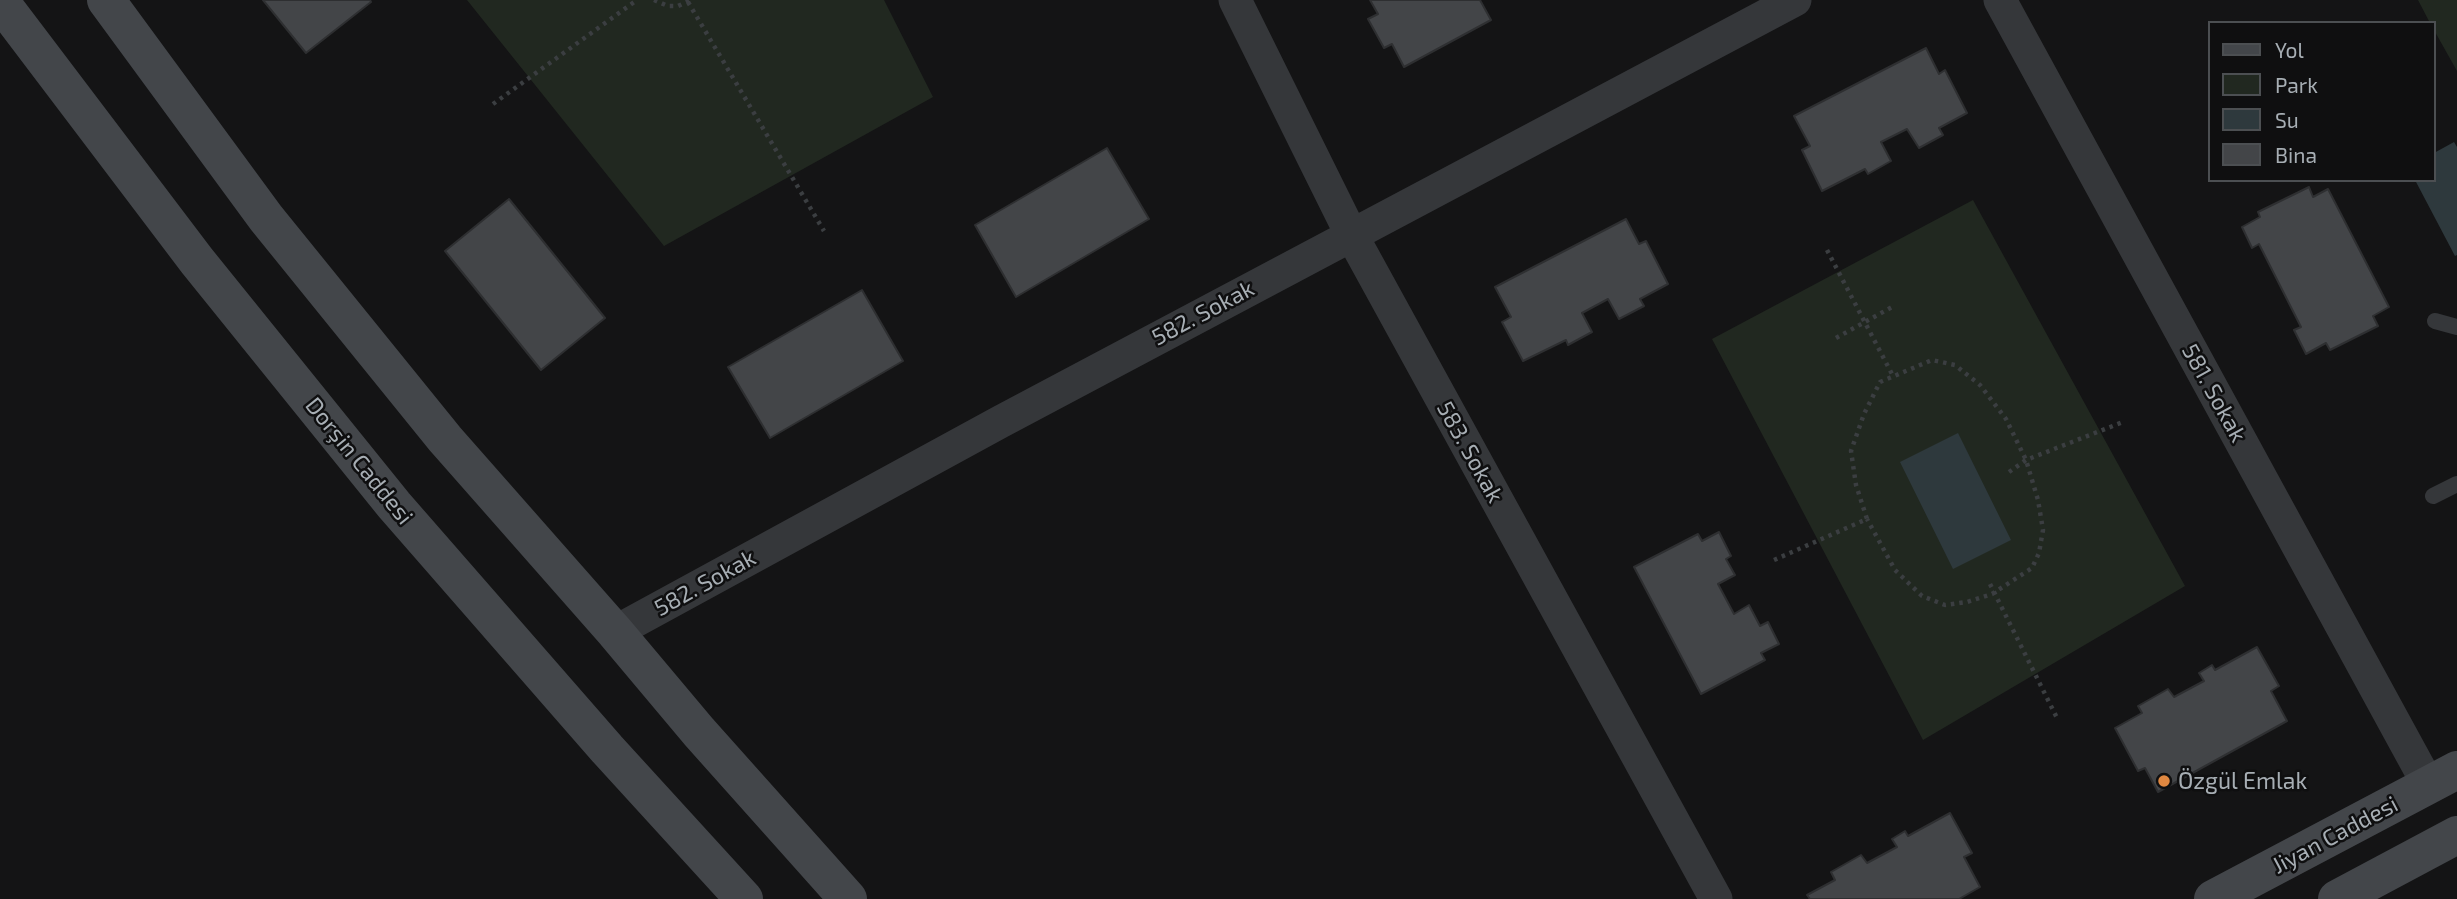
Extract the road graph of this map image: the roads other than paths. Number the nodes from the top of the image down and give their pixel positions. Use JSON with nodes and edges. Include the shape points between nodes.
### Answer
{"nodes":[{"id":1,"x":106,"y":0,"type":"edge"},
{"id":2,"x":1235,"y":0,"type":"edge"},
{"id":3,"x":1795,"y":0,"type":"edge"},
{"id":4,"x":2000,"y":0,"type":"edge"},
{"id":5,"x":0,"y":1,"type":"edge"},
{"id":6,"x":1351,"y":234,"type":"junction"},
{"id":7,"x":2435,"y":321,"type":"dead end"},
{"id":8,"x":2457,"y":327,"type":"edge"},
{"id":9,"x":2457,"y":484,"type":"edge"},
{"id":10,"x":2432,"y":496,"type":"dead end"},
{"id":11,"x":615,"y":632,"type":"junction"},
{"id":12,"x":2443,"y":778,"type":"edge"},
{"id":13,"x":2456,"y":837,"type":"edge"},
{"id":14,"x":744,"y":899,"type":"edge"},
{"id":15,"x":848,"y":899,"type":"edge"},
{"id":16,"x":1716,"y":899,"type":"edge"},
{"id":17,"x":2213,"y":899,"type":"edge"},
{"id":18,"x":2337,"y":899,"type":"edge"}],
"edges":[{"from":1,"to":11,"type":"main road","via":[[283,239],[444,439]]},
{"from":2,"to":6,"type":"street","name":"583. Sokak"},
{"from":3,"to":6,"type":"street","name":"582. Sokak"},
{"from":4,"to":12,"type":"street","name":"581. Sokak"},
{"from":5,"to":14,"type":"main road","name":"Dorşin Caddesi","via":[[197,261],[394,505]]},
{"from":6,"to":11,"type":"street","name":"582. Sokak"},
{"from":6,"to":16,"type":"street","name":"583. Sokak"},
{"from":7,"to":8,"type":"lane"},
{"from":9,"to":10,"type":"lane"},
{"from":11,"to":15,"type":"main road"},
{"from":12,"to":17,"type":"main road","name":"Jiyan Caddesi"},
{"from":13,"to":18,"type":"main road"}]}
